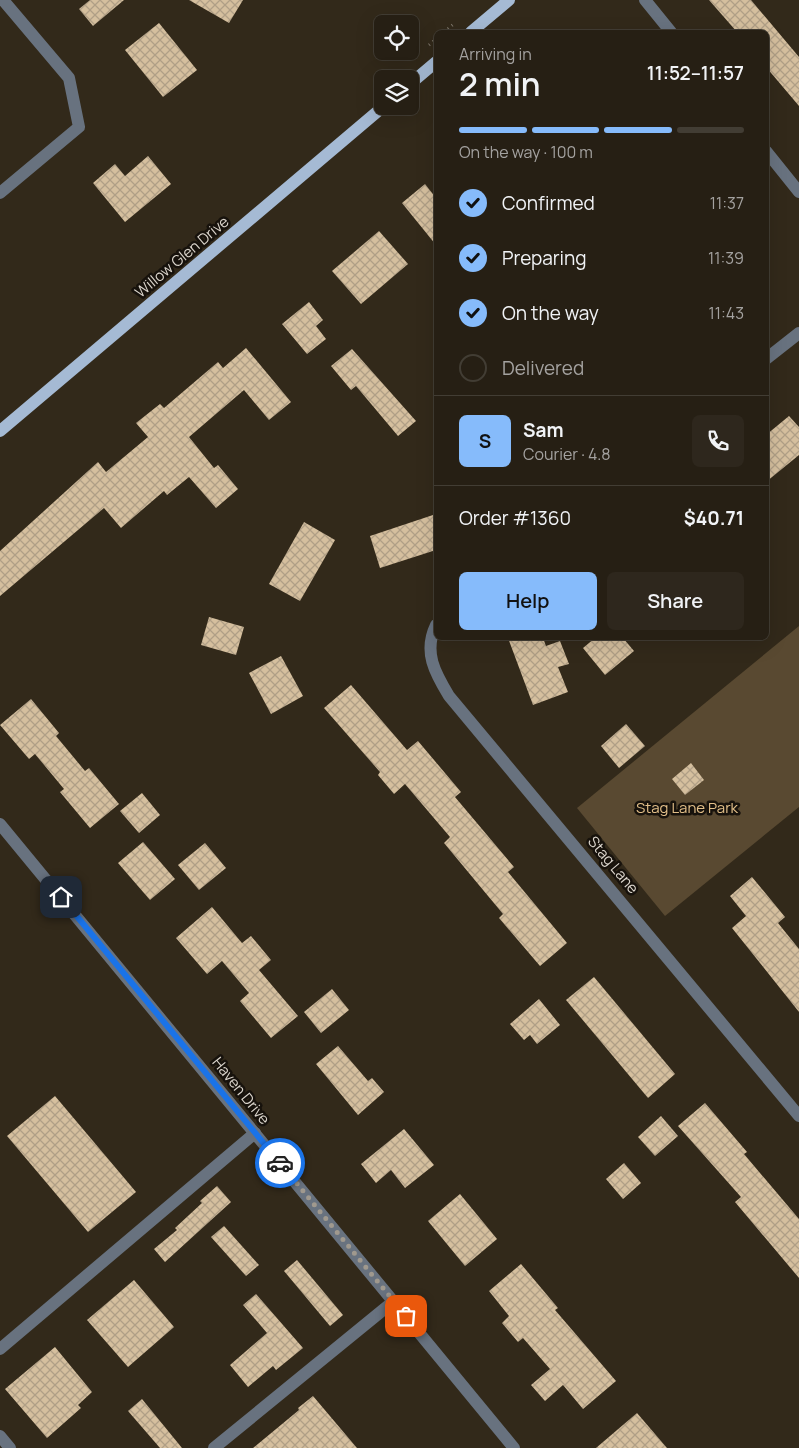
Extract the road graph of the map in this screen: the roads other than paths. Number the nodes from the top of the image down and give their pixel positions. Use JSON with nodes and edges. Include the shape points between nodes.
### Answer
{"nodes":[{"id":1,"x":3,"y":0,"type":"edge"},
{"id":2,"x":509,"y":0,"type":"edge"},
{"id":3,"x":645,"y":0,"type":"edge"},
{"id":4,"x":473,"y":30,"type":"edge"},
{"id":5,"x":669,"y":30,"type":"edge"},
{"id":6,"x":434,"y":64,"type":"edge"},
{"id":7,"x":419,"y":76,"type":"edge"},
{"id":8,"x":374,"y":114,"type":"edge"},
{"id":9,"x":769,"y":155,"type":"edge"},
{"id":10,"x":799,"y":192,"type":"edge"},
{"id":11,"x":0,"y":193,"type":"edge"},
{"id":12,"x":799,"y":333,"type":"edge"},
{"id":13,"x":769,"y":357,"type":"edge"},
{"id":14,"x":0,"y":431,"type":"edge"},
{"id":15,"x":434,"y":630,"type":"edge"},
{"id":16,"x":0,"y":824,"type":"edge"},
{"id":17,"x":799,"y":1116,"type":"edge"},
{"id":18,"x":255,"y":1133,"type":"junction"},
{"id":19,"x":394,"y":1301,"type":"junction"},
{"id":20,"x":0,"y":1349,"type":"edge"},
{"id":21,"x":0,"y":1436,"type":"edge"},
{"id":22,"x":10,"y":1448,"type":"edge"},
{"id":23,"x":214,"y":1448,"type":"edge"},
{"id":24,"x":514,"y":1448,"type":"edge"}],
"edges":[{"from":1,"to":11,"type":"street","via":[[69,78],[79,127]]},
{"from":2,"to":4,"type":"main road"},
{"from":3,"to":5,"type":"street"},
{"from":6,"to":7,"type":"main road"},
{"from":8,"to":14,"type":"main road","name":"Willow Glen Drive"},
{"from":9,"to":10,"type":"street"},
{"from":12,"to":13,"type":"street"},
{"from":15,"to":17,"type":"street","name":"Stag Lane","via":[[430,655],[436,675],[449,696]]},
{"from":16,"to":18,"type":"street","name":"Haven Drive"},
{"from":18,"to":19,"type":"street","name":"Haven Drive"},
{"from":18,"to":20,"type":"street"},
{"from":19,"to":23,"type":"street"},
{"from":19,"to":24,"type":"street","name":"Haven Drive"},
{"from":21,"to":22,"type":"street"}]}
